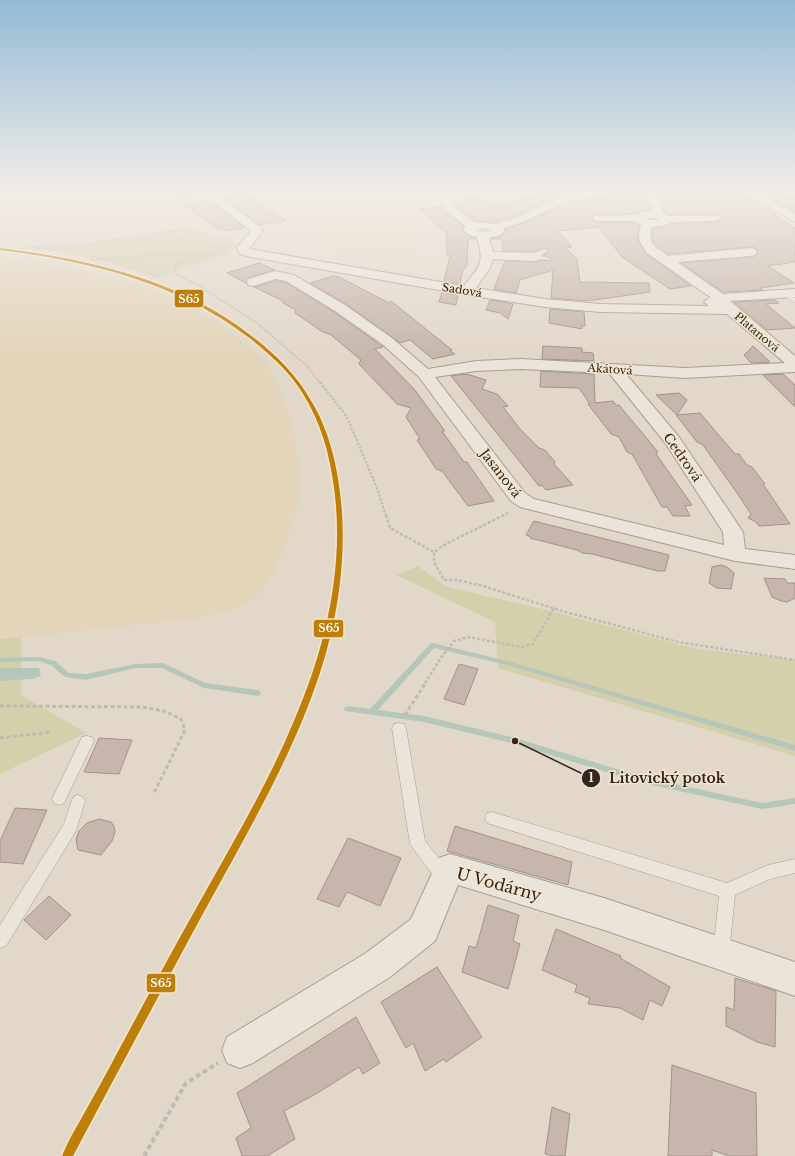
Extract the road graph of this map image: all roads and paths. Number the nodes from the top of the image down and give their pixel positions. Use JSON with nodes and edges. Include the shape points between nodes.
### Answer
{"nodes":[{"id":1,"x":37,"y":247,"type":"edge"},
{"id":2,"x":42,"y":247,"type":"edge"},
{"id":3,"x":217,"y":247,"type":"edge"},
{"id":4,"x":234,"y":247,"type":"edge"},
{"id":5,"x":234,"y":247,"type":"edge"},
{"id":6,"x":240,"y":247,"type":"edge"},
{"id":7,"x":248,"y":247,"type":"edge"},
{"id":8,"x":484,"y":247,"type":"edge"},
{"id":9,"x":648,"y":247,"type":"edge"},
{"id":10,"x":222,"y":248,"type":"junction"},
{"id":11,"x":35,"y":250,"type":"dead end"},
{"id":12,"x":0,"y":252,"type":"edge"},
{"id":13,"x":751,"y":252,"type":"dead end"},
{"id":14,"x":540,"y":254,"type":"joint"},
{"id":15,"x":205,"y":255,"type":"junction"},
{"id":16,"x":488,"y":256,"type":"junction"},
{"id":17,"x":547,"y":259,"type":"dead end"},
{"id":18,"x":91,"y":260,"type":"dead end"},
{"id":19,"x":664,"y":260,"type":"junction"},
{"id":20,"x":327,"y":267,"type":"junction"},
{"id":21,"x":290,"y":278,"type":"junction"},
{"id":22,"x":253,"y":282,"type":"dead end"},
{"id":23,"x":467,"y":291,"type":"junction"},
{"id":24,"x":792,"y":296,"type":"edge"},
{"id":25,"x":720,"y":298,"type":"junction"},
{"id":26,"x":695,"y":308,"type":"junction"},
{"id":27,"x":731,"y":310,"type":"junction"},
{"id":28,"x":795,"y":364,"type":"edge"},
{"id":29,"x":795,"y":367,"type":"edge"},
{"id":30,"x":614,"y":370,"type":"junction"},
{"id":31,"x":425,"y":374,"type":"junction"},
{"id":32,"x":527,"y":503,"type":"junction"},
{"id":33,"x":434,"y":552,"type":"junction"},
{"id":34,"x":735,"y":554,"type":"junction"},
{"id":35,"x":795,"y":562,"type":"edge"},
{"id":36,"x":554,"y":608,"type":"junction"},
{"id":37,"x":795,"y":660,"type":"edge"},
{"id":38,"x":0,"y":706,"type":"edge"},
{"id":39,"x":410,"y":706,"type":"dead end"},
{"id":40,"x":399,"y":728,"type":"dead end"},
{"id":41,"x":51,"y":732,"type":"dead end"},
{"id":42,"x":0,"y":738,"type":"edge"},
{"id":43,"x":87,"y":741,"type":"dead end"},
{"id":44,"x":154,"y":793,"type":"dead end"},
{"id":45,"x":59,"y":799,"type":"dead end"},
{"id":46,"x":78,"y":801,"type":"dead end"},
{"id":47,"x":492,"y":818,"type":"dead end"},
{"id":48,"x":795,"y":866,"type":"edge"},
{"id":49,"x":446,"y":879,"type":"junction"},
{"id":50,"x":728,"y":891,"type":"junction"},
{"id":51,"x":0,"y":940,"type":"edge"},
{"id":52,"x":720,"y":953,"type":"junction"},
{"id":53,"x":795,"y":979,"type":"edge"},
{"id":54,"x":240,"y":1050,"type":"joint"},
{"id":55,"x":144,"y":1156,"type":"edge"}],
"edges":[{"from":1,"to":12,"type":"path"},
{"from":2,"to":11,"type":"path"},
{"from":3,"to":10,"type":"path"},
{"from":4,"to":10,"type":"path"},
{"from":5,"to":10,"type":"path"},
{"from":6,"to":15,"type":"path"},
{"from":7,"to":20,"type":"street","name":"Sadová"},
{"from":8,"to":16,"type":"street"},
{"from":9,"to":19,"type":"street","name":"Platanová"},
{"from":10,"to":15,"type":"path"},
{"from":13,"to":19,"type":"street"},
{"from":14,"to":16,"type":"street"},
{"from":14,"to":17,"type":"lane"},
{"from":15,"to":18,"type":"path"},
{"from":15,"to":33,"type":"path","via":[[174,263],[176,274],[257,323],[307,366],[347,417],[377,488],[390,528]]},
{"from":16,"to":23,"type":"street","via":[[484,268]]},
{"from":19,"to":25,"type":"street","name":"Platanová"},
{"from":20,"to":21,"type":"street","name":"Jasanová"},
{"from":20,"to":23,"type":"street","name":"Sadová"},
{"from":21,"to":22,"type":"street","name":"Jasanová","via":[[275,275]]},
{"from":21,"to":31,"type":"street","name":"Jasanová","via":[[367,326]]},
{"from":23,"to":26,"type":"street","name":"Sadová","via":[[545,303],[600,308]]},
{"from":24,"to":25,"type":"street","name":"Sadová"},
{"from":25,"to":26,"type":"street","name":"Sadová"},
{"from":25,"to":27,"type":"street","name":"Platanová"},
{"from":26,"to":27,"type":"street","name":"Sadová"},
{"from":27,"to":28,"type":"street","name":"Platanová"},
{"from":29,"to":30,"type":"street","name":"Akátová","via":[[685,373]]},
{"from":30,"to":31,"type":"street","name":"Akátová","via":[[548,364],[495,364]]},
{"from":30,"to":34,"type":"street","name":"Cedrová","via":[[673,442],[729,525],[733,532]]},
{"from":31,"to":32,"type":"street","name":"Jasanová","via":[[518,497]]},
{"from":32,"to":33,"type":"path"},
{"from":32,"to":34,"type":"street","name":"Jasanová"},
{"from":33,"to":36,"type":"path","via":[[434,562],[444,580],[483,586]]},
{"from":34,"to":35,"type":"street","name":"Jasanová"},
{"from":36,"to":37,"type":"path","via":[[678,642]]},
{"from":36,"to":39,"type":"path","via":[[533,644],[522,647],[468,637],[454,641]]},
{"from":38,"to":44,"type":"path","via":[[141,707],[164,711],[181,719],[185,730]]},
{"from":40,"to":49,"type":"lane","via":[[418,844]]},
{"from":41,"to":42,"type":"path"},
{"from":43,"to":45,"type":"lane"},
{"from":46,"to":51,"type":"lane","via":[[71,826]]},
{"from":47,"to":50,"type":"lane"},
{"from":48,"to":50,"type":"lane","via":[[768,872]]},
{"from":49,"to":52,"type":"street","name":"U Vodárny","via":[[450,868],[604,914]]},
{"from":49,"to":54,"type":"street","name":"U Vodárny","via":[[423,930],[378,965]]},
{"from":50,"to":52,"type":"lane"},
{"from":52,"to":53,"type":"street","name":"U Vodárny"},
{"from":54,"to":55,"type":"path","via":[[186,1083]]}]}
